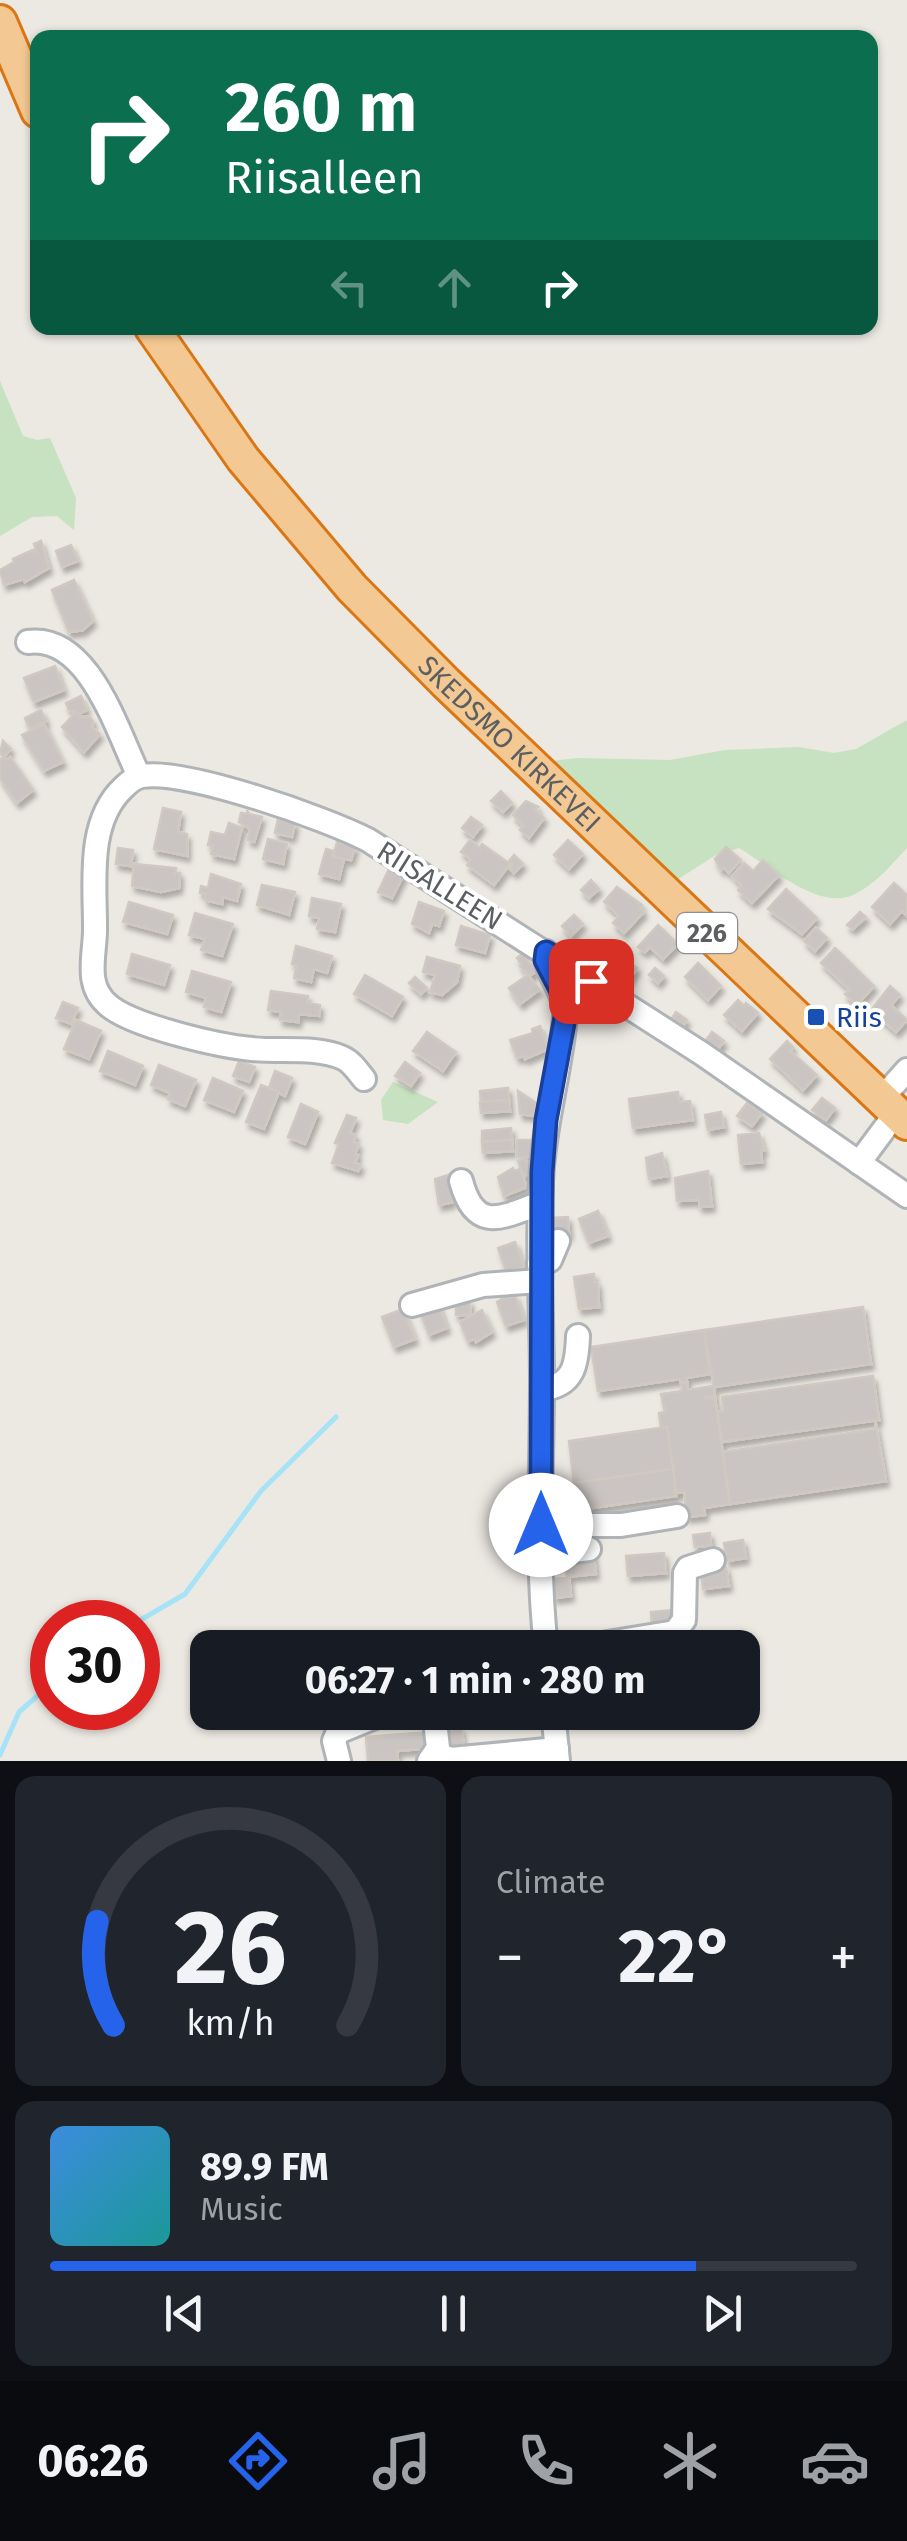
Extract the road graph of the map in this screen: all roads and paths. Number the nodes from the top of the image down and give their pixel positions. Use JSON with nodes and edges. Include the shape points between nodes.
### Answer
{"nodes":[{"id":1,"x":0,"y":22,"type":"edge"},
{"id":2,"x":30,"y":92,"type":"edge"},
{"id":3,"x":157,"y":335,"type":"edge"},
{"id":4,"x":28,"y":642,"type":"dead end"},
{"id":5,"x":139,"y":776,"type":"junction"},
{"id":6,"x":546,"y":952,"type":"junction"},
{"id":7,"x":907,"y":1070,"type":"edge"},
{"id":8,"x":364,"y":1080,"type":"dead end"},
{"id":9,"x":895,"y":1112,"type":"edge"},
{"id":10,"x":859,"y":1163,"type":"junction"},
{"id":11,"x":461,"y":1182,"type":"dead end"},
{"id":12,"x":907,"y":1196,"type":"edge"},
{"id":13,"x":540,"y":1203,"type":"junction"},
{"id":14,"x":558,"y":1242,"type":"dead end"},
{"id":15,"x":540,"y":1272,"type":"junction"},
{"id":16,"x":412,"y":1306,"type":"dead end"},
{"id":17,"x":578,"y":1336,"type":"dead end"},
{"id":18,"x":542,"y":1389,"type":"junction"},
{"id":19,"x":678,"y":1516,"type":"dead end"},
{"id":20,"x":541,"y":1525,"type":"junction"},
{"id":21,"x":590,"y":1549,"type":"dead end"},
{"id":22,"x":540,"y":1555,"type":"junction"},
{"id":23,"x":713,"y":1560,"type":"dead end"},
{"id":24,"x":545,"y":1630,"type":"edge"},
{"id":25,"x":676,"y":1630,"type":"edge"},
{"id":26,"x":343,"y":1730,"type":"edge"},
{"id":27,"x":434,"y":1730,"type":"edge"},
{"id":28,"x":555,"y":1730,"type":"edge"},
{"id":29,"x":557,"y":1755,"type":"edge"},
{"id":30,"x":433,"y":1758,"type":"edge"},
{"id":31,"x":339,"y":1761,"type":"edge"}],
"edges":[{"from":1,"to":2,"type":"highway"},
{"from":3,"to":9,"type":"highway","name":"SKEDSMO KIRKEVEI","number":"226","via":[[243,459],[352,588]]},
{"from":4,"to":5,"type":"street","via":[[44,640],[76,658]]},
{"from":5,"to":6,"type":"street","name":"RIISALLEEN","via":[[182,778],[339,826]]},
{"from":5,"to":8,"type":"street","via":[[108,808],[93,872],[92,978],[106,1003],[124,1016],[203,1040],[344,1058]]},
{"from":6,"to":10,"type":"street","name":"RIISALLEEN"},
{"from":6,"to":13,"type":"street","via":[[566,1012],[546,1120]]},
{"from":7,"to":9,"type":"street"},
{"from":9,"to":10,"type":"street"},
{"from":10,"to":12,"type":"street","name":"RIISALLEEN"},
{"from":11,"to":13,"type":"street","via":[[474,1212],[492,1218]]},
{"from":13,"to":15,"type":"street"},
{"from":14,"to":15,"type":"street"},
{"from":15,"to":16,"type":"street"},
{"from":15,"to":18,"type":"street"},
{"from":17,"to":18,"type":"street","via":[[571,1377]]},
{"from":18,"to":20,"type":"street"},
{"from":19,"to":20,"type":"street","via":[[622,1525]]},
{"from":20,"to":22,"type":"street"},
{"from":21,"to":22,"type":"street"},
{"from":22,"to":24,"type":"street"},
{"from":23,"to":25,"type":"street","via":[[688,1568],[684,1620]]},
{"from":26,"to":31,"type":"street","via":[[334,1741]]},
{"from":27,"to":30,"type":"street"},
{"from":28,"to":29,"type":"street"},
{"from":29,"to":30,"type":"street"}]}
